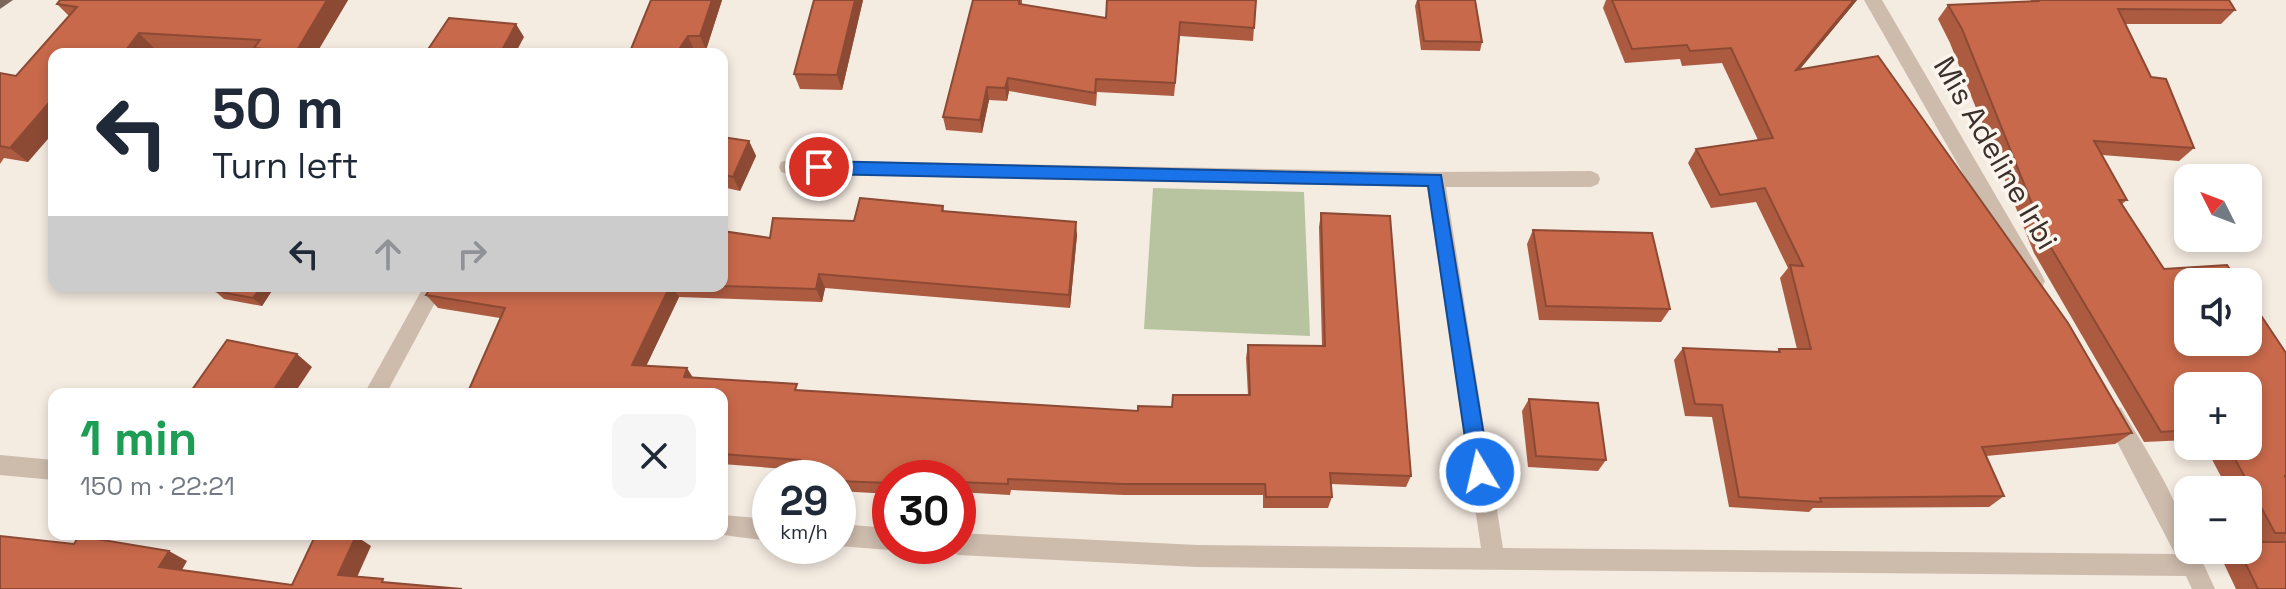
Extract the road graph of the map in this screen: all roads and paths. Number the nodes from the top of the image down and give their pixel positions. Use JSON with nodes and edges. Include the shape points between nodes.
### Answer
{"nodes":[{"id":1,"x":1873,"y":0,"type":"edge"},
{"id":2,"x":788,"y":167,"type":"dead end"},
{"id":3,"x":1591,"y":179,"type":"dead end"},
{"id":4,"x":1435,"y":180,"type":"junction"},
{"id":5,"x":431,"y":292,"type":"edge"},
{"id":6,"x":2042,"y":293,"type":"edge"},
{"id":7,"x":378,"y":388,"type":"edge"},
{"id":8,"x":2102,"y":395,"type":"edge"},
{"id":9,"x":0,"y":465,"type":"edge"},
{"id":10,"x":48,"y":469,"type":"edge"},
{"id":11,"x":728,"y":526,"type":"edge"},
{"id":12,"x":752,"y":528,"type":"edge"},
{"id":13,"x":976,"y":545,"type":"edge"},
{"id":14,"x":1494,"y":560,"type":"junction"},
{"id":15,"x":2193,"y":565,"type":"junction"},
{"id":16,"x":2204,"y":589,"type":"edge"}],
"edges":[{"from":1,"to":6,"type":"street","name":"Mis Adeline Irbi"},
{"from":2,"to":4,"type":"street"},
{"from":3,"to":4,"type":"street"},
{"from":4,"to":14,"type":"street"},
{"from":5,"to":7,"type":"street"},
{"from":8,"to":15,"type":"street"},
{"from":9,"to":10,"type":"street"},
{"from":11,"to":12,"type":"street"},
{"from":13,"to":14,"type":"street","via":[[1197,556]]},
{"from":14,"to":15,"type":"street"},
{"from":15,"to":16,"type":"street"}]}
